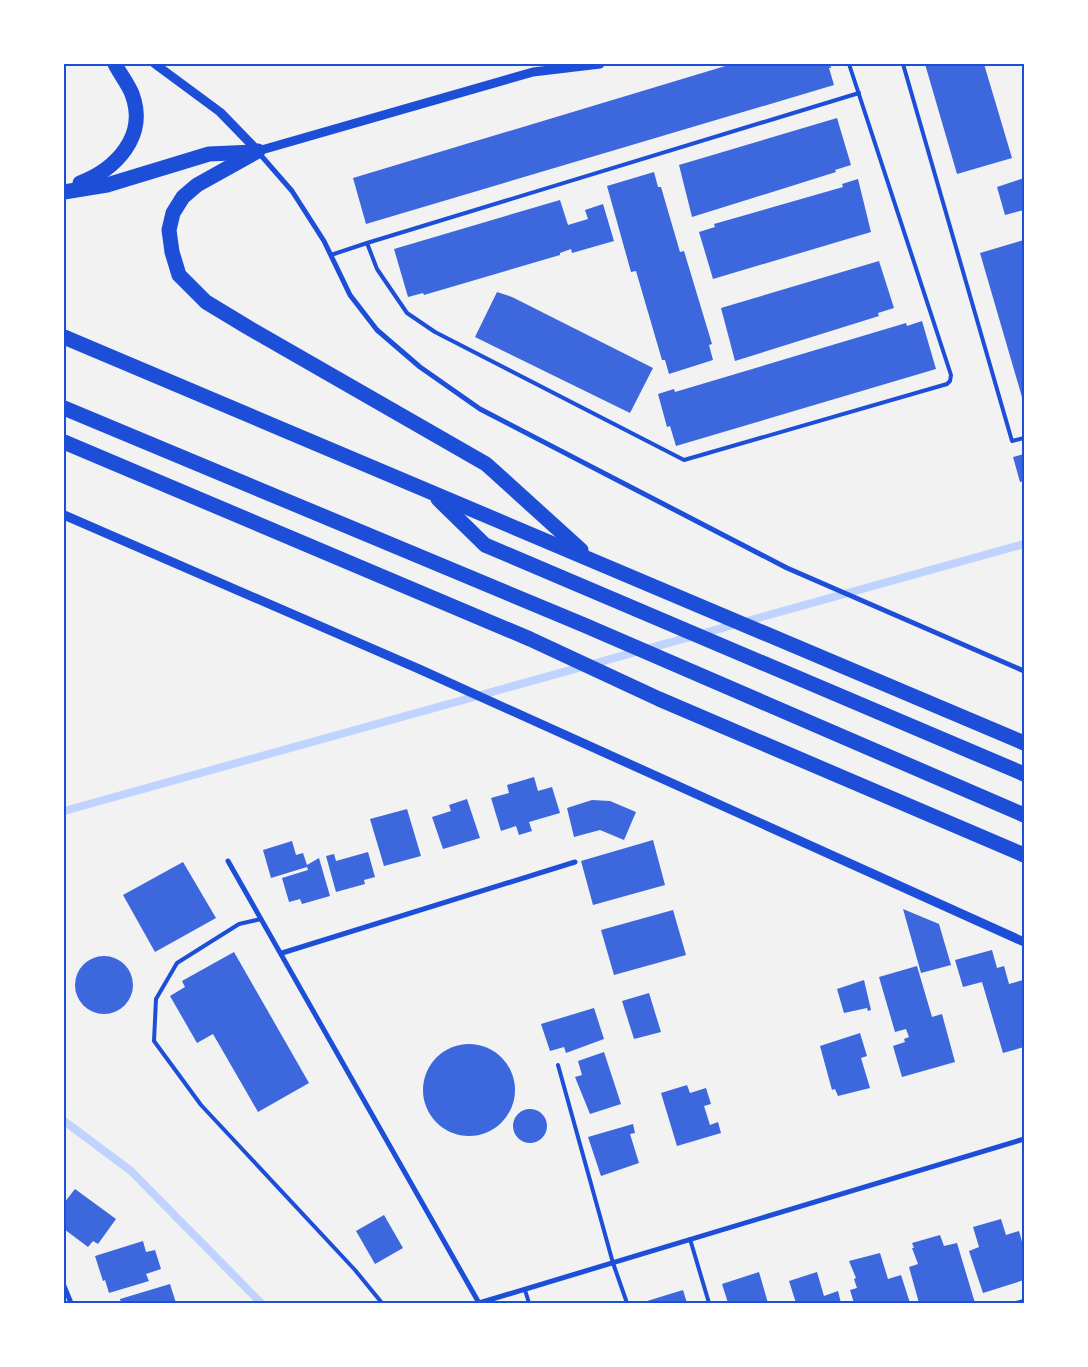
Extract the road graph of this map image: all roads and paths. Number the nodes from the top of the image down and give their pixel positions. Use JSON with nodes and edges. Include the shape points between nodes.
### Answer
{"nodes":[{"id":1,"x":115,"y":64,"type":"edge"},
{"id":2,"x":155,"y":64,"type":"edge"},
{"id":3,"x":541,"y":64,"type":"edge"},
{"id":4,"x":600,"y":64,"type":"edge"},
{"id":5,"x":849,"y":64,"type":"edge"},
{"id":6,"x":903,"y":64,"type":"edge"},
{"id":7,"x":533,"y":72,"type":"junction"},
{"id":8,"x":859,"y":93,"type":"junction"},
{"id":9,"x":258,"y":151,"type":"junction"},
{"id":10,"x":64,"y":191,"type":"edge"},
{"id":11,"x":367,"y":243,"type":"junction"},
{"id":12,"x":331,"y":255,"type":"junction"},
{"id":13,"x":64,"y":337,"type":"edge"},
{"id":14,"x":64,"y":408,"type":"edge"},
{"id":15,"x":1024,"y":438,"type":"edge"},
{"id":16,"x":64,"y":442,"type":"edge"},
{"id":17,"x":434,"y":494,"type":"junction"},
{"id":18,"x":64,"y":515,"type":"edge"},
{"id":19,"x":590,"y":557,"type":"junction"},
{"id":20,"x":1024,"y":671,"type":"edge"},
{"id":21,"x":1024,"y":743,"type":"edge"},
{"id":22,"x":1024,"y":774,"type":"edge"},
{"id":23,"x":1024,"y":815,"type":"edge"},
{"id":24,"x":1024,"y":856,"type":"edge"},
{"id":25,"x":228,"y":861,"type":"dead end"},
{"id":26,"x":575,"y":862,"type":"dead end"},
{"id":27,"x":261,"y":919,"type":"junction"},
{"id":28,"x":1024,"y":942,"type":"edge"},
{"id":29,"x":282,"y":953,"type":"junction"},
{"id":30,"x":558,"y":1065,"type":"dead end"},
{"id":31,"x":1024,"y":1139,"type":"edge"},
{"id":32,"x":690,"y":1239,"type":"junction"},
{"id":33,"x":613,"y":1263,"type":"junction"},
{"id":34,"x":64,"y":1286,"type":"edge"},
{"id":35,"x":525,"y":1290,"type":"junction"},
{"id":36,"x":1024,"y":1300,"type":"edge"},
{"id":37,"x":71,"y":1303,"type":"edge"},
{"id":38,"x":382,"y":1303,"type":"edge"},
{"id":39,"x":479,"y":1303,"type":"edge"},
{"id":40,"x":529,"y":1303,"type":"edge"},
{"id":41,"x":627,"y":1303,"type":"edge"},
{"id":42,"x":708,"y":1303,"type":"edge"},
{"id":43,"x":1016,"y":1303,"type":"edge"}],
"edges":[{"from":1,"to":10,"type":"highway","via":[[132,93],[137,113],[133,136],[128,147],[109,168],[97,177]]},
{"from":2,"to":9,"type":"street","via":[[220,112]]},
{"from":3,"to":7,"type":"street"},
{"from":4,"to":7,"type":"street"},
{"from":5,"to":8,"type":"lane"},
{"from":6,"to":15,"type":"lane","via":[[1012,441]]},
{"from":7,"to":9,"type":"street"},
{"from":8,"to":11,"type":"lane"},
{"from":8,"to":11,"type":"lane","via":[[951,375],[948,384],[684,460],[434,332],[407,313],[377,269]]},
{"from":9,"to":10,"type":"highway","via":[[209,154],[106,185]]},
{"from":9,"to":12,"type":"street","via":[[292,192]]},
{"from":9,"to":19,"type":"highway","via":[[183,197],[169,230],[179,275],[206,302],[486,464]]},
{"from":11,"to":12,"type":"lane"},
{"from":12,"to":20,"type":"street","via":[[350,295],[377,330],[420,368],[473,404],[788,568]]},
{"from":13,"to":17,"type":"highway"},
{"from":14,"to":23,"type":"highway","via":[[584,625]]},
{"from":16,"to":24,"type":"highway","via":[[530,639],[659,699]]},
{"from":17,"to":19,"type":"highway"},
{"from":17,"to":22,"type":"highway","via":[[485,545]]},
{"from":18,"to":28,"type":"street","via":[[418,669]]},
{"from":19,"to":21,"type":"highway"},
{"from":25,"to":27,"type":"street"},
{"from":26,"to":29,"type":"street"},
{"from":27,"to":29,"type":"street"},
{"from":27,"to":38,"type":"lane","via":[[239,924],[177,962],[156,998],[154,1041],[201,1105]]},
{"from":29,"to":39,"type":"street"},
{"from":30,"to":33,"type":"lane"},
{"from":31,"to":32,"type":"street"},
{"from":32,"to":33,"type":"street"},
{"from":32,"to":42,"type":"lane"},
{"from":33,"to":35,"type":"street"},
{"from":33,"to":41,"type":"lane"},
{"from":34,"to":37,"type":"street"},
{"from":35,"to":39,"type":"street"},
{"from":35,"to":40,"type":"lane"},
{"from":36,"to":43,"type":"lane"}]}
